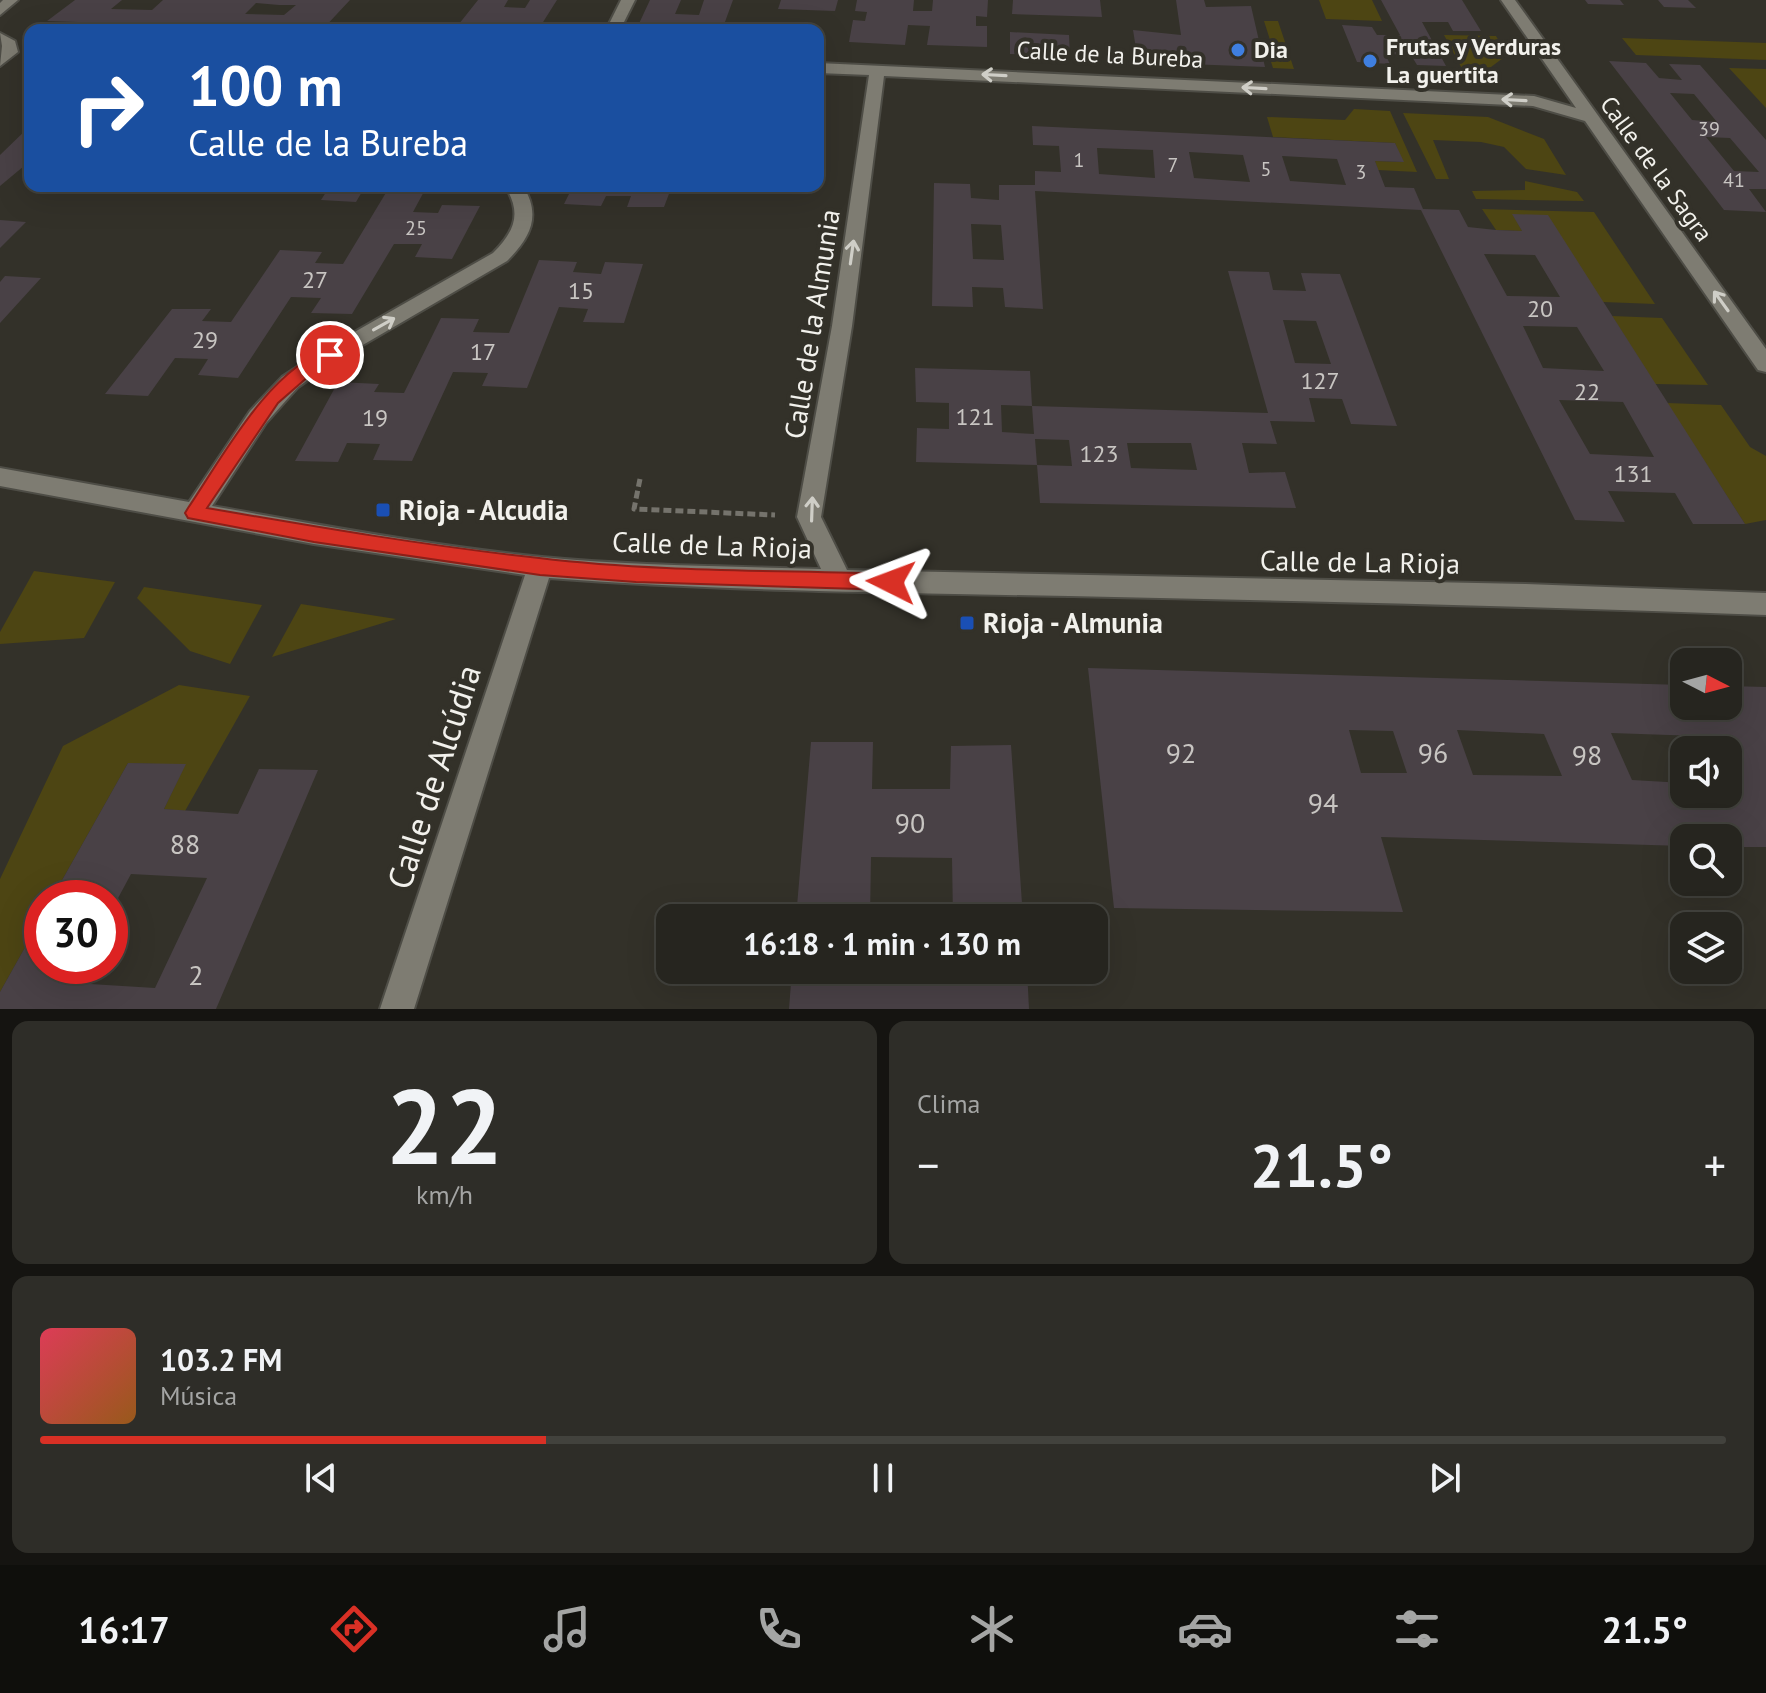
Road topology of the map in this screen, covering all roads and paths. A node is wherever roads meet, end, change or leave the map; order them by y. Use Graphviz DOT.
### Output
graph roads {
  1 [pos="11,0"];
  2 [pos="628,0"];
  3 [pos="1508,0"];
  4 [pos="0,11"];
  5 [pos="616,24"];
  6 [pos="0,37"];
  7 [pos="5,56"];
  8 [pos="824,68"];
  9 [pos="877,70"];
  10 [pos="1589,117"];
  11 [pos="517,192"];
  12 [pos="1766,365"];
  13 [pos="0,477"];
  14 [pos="640,479"];
  15 [pos="194,513"];
  16 [pos="809,517"];
  17 [pos="540,567"];
  18 [pos="839,580"];
  19 [pos="1766,604"];
  20 [pos="397,1009"];
  1 -- 4 [label="street"];
  2 -- 5 [label="street"];
  3 -- 10 [label="street, Calle de la Sagra"];
  6 -- 7 [label="street"];
  8 -- 9 [label="street, Calle de la Bureba"];
  10 -- 9 [label="street, Calle de la Bureba, one-way"];
  16 -- 9 [label="street, Calle de la Almunia, one-way"];
  12 -- 10 [label="street, Calle de la Sagra, one-way"];
  15 -- 11 [label="street, one-way"];
  13 -- 15 [label="street, Calle de La Rioja"];
  14 -- 16 [label="path"];
  15 -- 17 [label="street, Calle de La Rioja"];
  16 -- 18 [label="street"];
  17 -- 18 [label="street, Calle de La Rioja"];
  17 -- 20 [label="street, Calle de Alcúdia"];
  18 -- 19 [label="street, Calle de La Rioja"];
}
